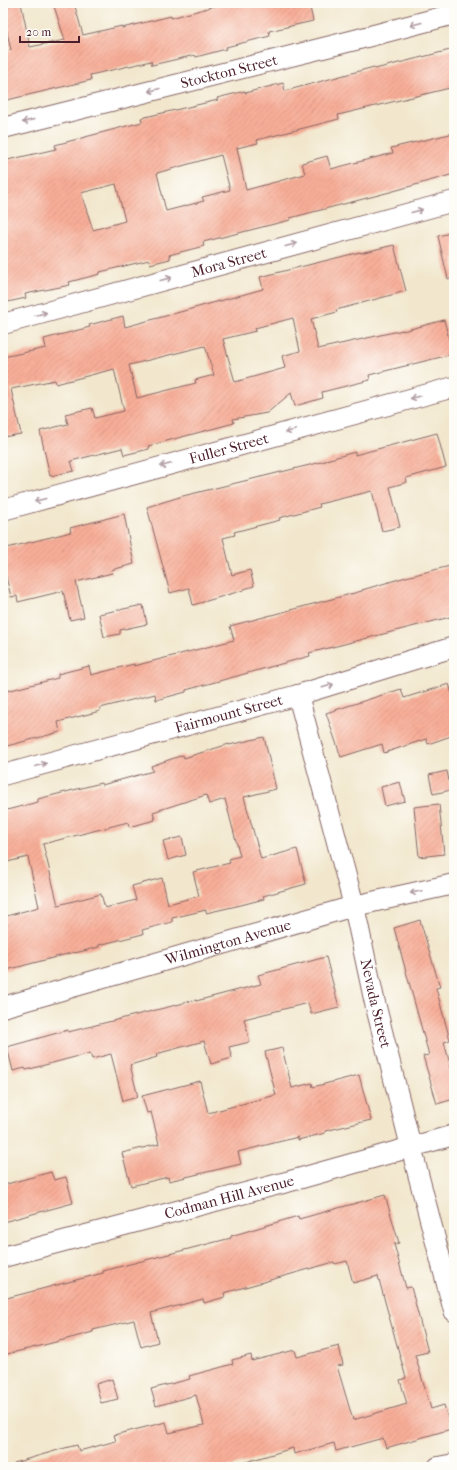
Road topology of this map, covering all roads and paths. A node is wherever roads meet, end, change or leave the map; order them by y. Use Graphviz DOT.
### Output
graph roads {
  1 [pos="454,14"];
  2 [pos="3,128"];
  3 [pos="454,200"];
  4 [pos="3,324"];
  5 [pos="454,387"];
  6 [pos="3,510"];
  7 [pos="454,647"];
  8 [pos="298,696"];
  9 [pos="3,775"];
  10 [pos="454,884"];
  11 [pos="354,906"];
  12 [pos="3,1007"];
  13 [pos="454,1135"];
  14 [pos="411,1147"];
  15 [pos="3,1257"];
  16 [pos="454,1311"];
  17 [pos="454,1464"];
  18 [pos="438,1467"];
  1 -- 2 [label="street, Stockton Street, one-way"];
  4 -- 3 [label="street, Mora Street, one-way"];
  5 -- 6 [label="street, Fuller Street, one-way"];
  8 -- 7 [label="street, Fairmount Street, one-way"];
  9 -- 8 [label="street, Fairmount Street, one-way"];
  8 -- 11 [label="street, Nevada Street"];
  10 -- 11 [label="street, Wilmington Avenue, one-way"];
  11 -- 12 [label="street, Wilmington Avenue"];
  11 -- 14 [label="street, Nevada Street"];
  13 -- 14 [label="street, Codman Hill Avenue"];
  14 -- 15 [label="street, Codman Hill Avenue"];
  14 -- 16 [label="street, Nevada Street"];
  17 -- 18 [label="street"];
}
